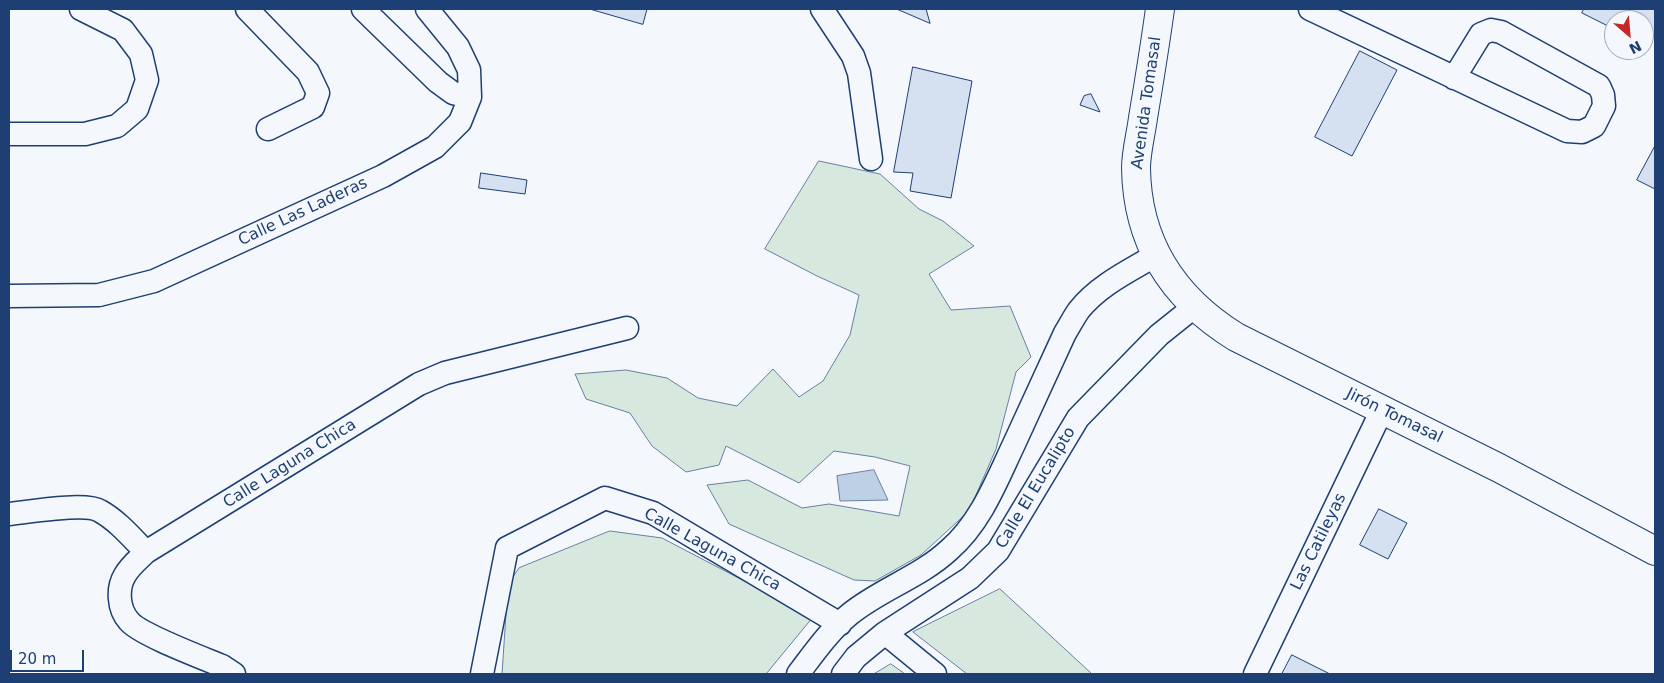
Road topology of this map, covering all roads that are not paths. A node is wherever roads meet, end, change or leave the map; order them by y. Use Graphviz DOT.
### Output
graph roads {
  1 [pos="81,9"];
  2 [pos="247,9"];
  3 [pos="363,9"];
  4 [pos="427,9"];
  5 [pos="822,9"];
  6 [pos="1160,9"];
  7 [pos="1310,9"];
  8 [pos="1454,78"];
  9 [pos="470,98"];
  10 [pos="268,129"];
  11 [pos="9,134"];
  12 [pos="871,160"];
  13 [pos="1156,255"];
  14 [pos="9,296"];
  15 [pos="1194,307"];
  16 [pos="626,328"];
  17 [pos="1382,410"];
  18 [pos="9,514"];
  19 [pos="1655,551"];
  20 [pos="146,552"];
  21 [pos="840,624"];
  22 [pos="884,633"];
  23 [pos="234,674"];
  24 [pos="482,674"];
  25 [pos="798,674"];
  26 [pos="843,674"];
  27 [pos="935,674"];
  28 [pos="1255,674"];
  1 -- 11 [label="street"];
  2 -- 10 [label="street"];
  3 -- 9 [label="street"];
  4 -- 9 [label="street, Calle Las Laderas"];
  5 -- 12 [label="street"];
  6 -- 13 [label="street, Avenida Tomasal"];
  7 -- 8 [label="street"];
  8 -- 8 [label="street"];
  9 -- 14 [label="street, Calle Las Laderas"];
  13 -- 15 [label="street, Jirón Tomasal"];
  13 -- 21 [label="street"];
  15 -- 17 [label="street, Jirón Tomasal"];
  15 -- 22 [label="street, Calle El Eucalipto"];
  16 -- 20 [label="street, Calle Laguna Chica"];
  17 -- 19 [label="street, Jirón Tomasal"];
  17 -- 28 [label="street, Las Catileyas"];
  18 -- 20 [label="street"];
  20 -- 23 [label="street, Calle Laguna Chica"];
  21 -- 24 [label="street, Calle Laguna Chica"];
  21 -- 25 [label="street"];
  22 -- 26 [label="street, Calle El Eucalipto"];
  22 -- 27 [label="street"];
}
